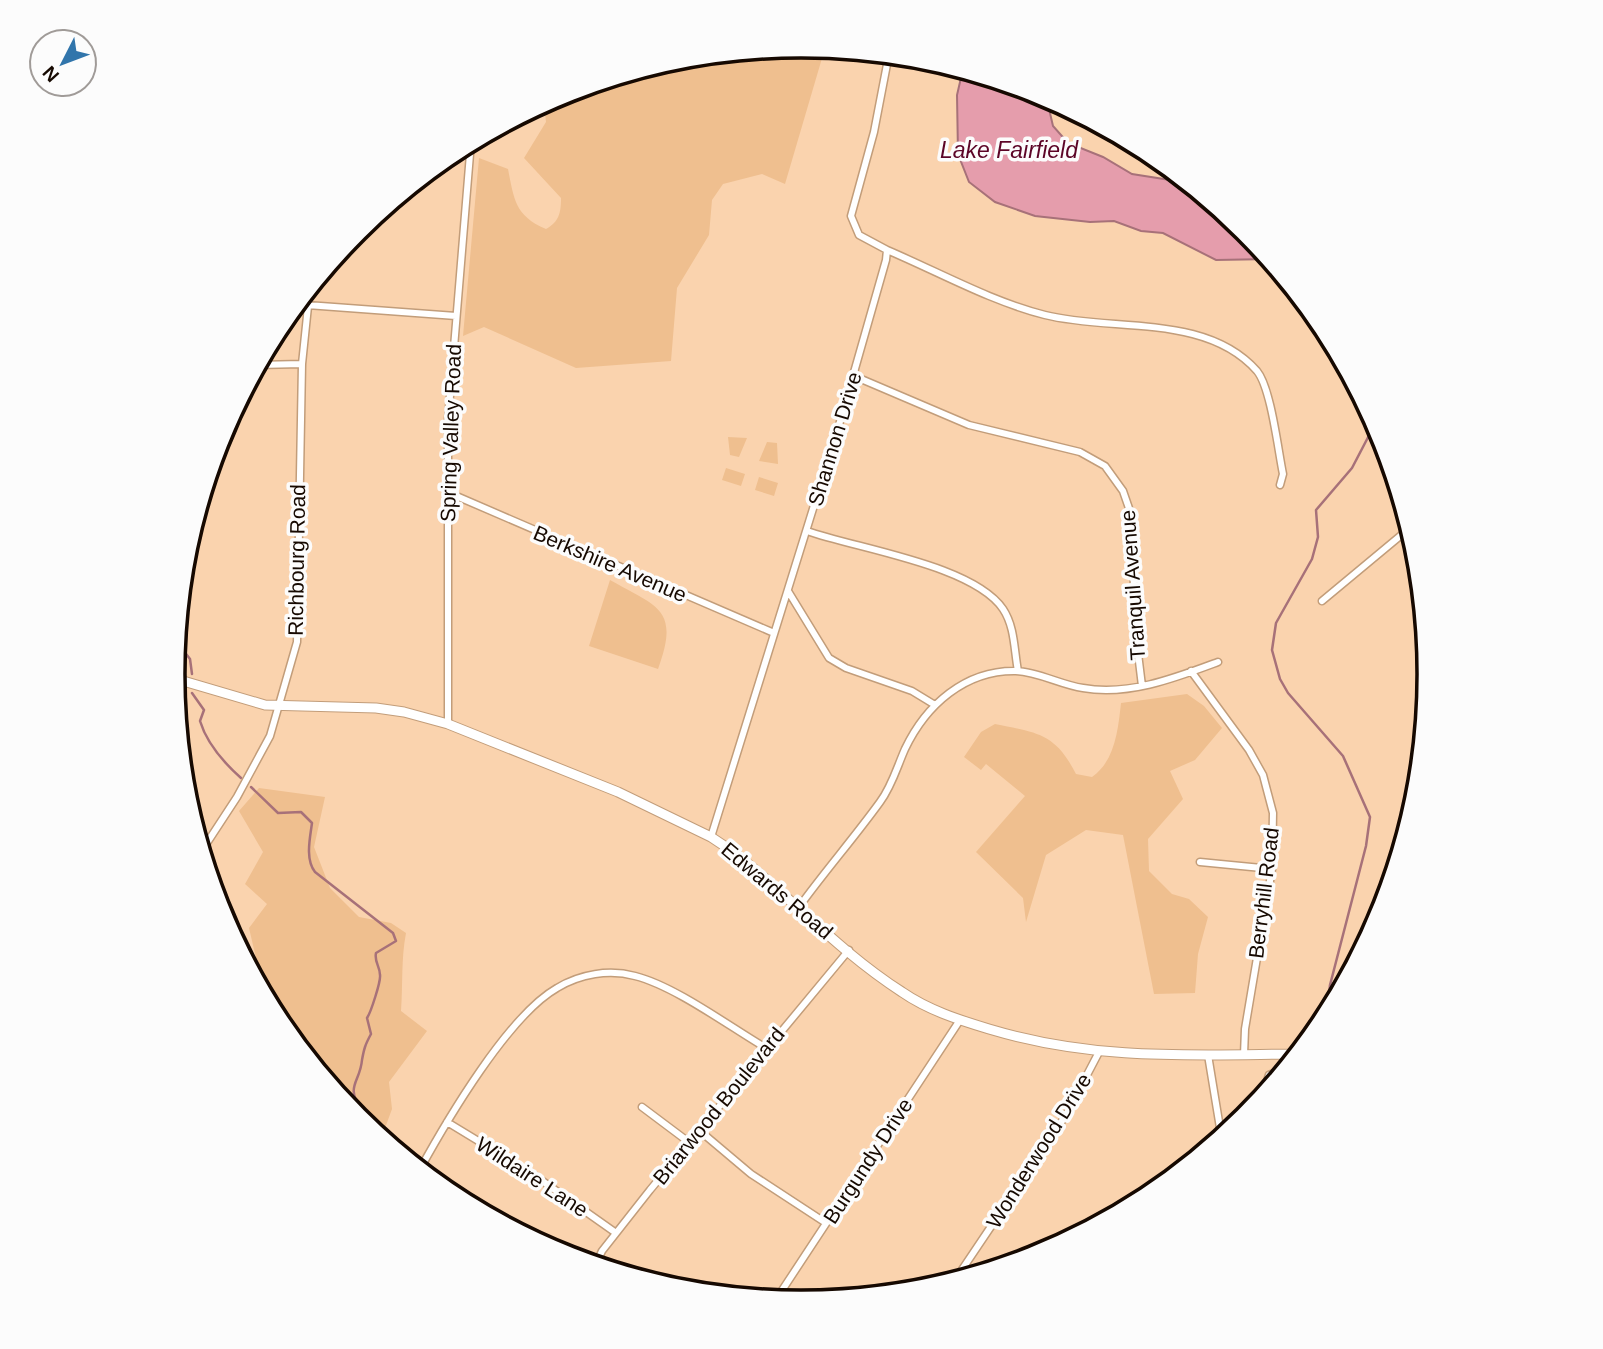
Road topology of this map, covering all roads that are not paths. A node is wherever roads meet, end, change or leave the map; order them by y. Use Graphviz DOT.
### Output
graph roads {
  1 [pos="887,64"];
  2 [pos="470,155"];
  3 [pos="887,250"];
  4 [pos="307,305"];
  5 [pos="307,306"];
  6 [pos="456,316"];
  7 [pos="302,364"];
  8 [pos="268,365"];
  9 [pos="854,376"];
  10 [pos="1280,485"];
  11 [pos="447,492"];
  12 [pos="807,531"];
  13 [pos="1402,535"];
  14 [pos="788,591"];
  15 [pos="1322,601"];
  16 [pos="774,633"];
  17 [pos="1218,662"];
  18 [pos="1018,671"];
  19 [pos="1191,671"];
  20 [pos="185,682"];
  21 [pos="1142,686"];
  22 [pos="934,705"];
  23 [pos="280,706"];
  24 [pos="448,724"];
  25 [pos="711,837"];
  26 [pos="208,841"];
  27 [pos="1200,862"];
  28 [pos="1272,869"];
  29 [pos="799,907"];
  30 [pos="849,950"];
  31 [pos="960,1020"];
  32 [pos="766,1048"];
  33 [pos="1099,1052"];
  34 [pos="1287,1054"];
  35 [pos="1208,1055"];
  36 [pos="1244,1055"];
  37 [pos="642,1107"];
  38 [pos="447,1122"];
  39 [pos="1220,1127"];
  40 [pos="699,1131"];
  41 [pos="690,1143"];
  42 [pos="424,1162"];
  43 [pos="826,1223"];
  44 [pos="616,1233"];
  45 [pos="599,1257"];
  46 [pos="962,1270"];
  47 [pos="782,1291"];
  1 -- 3 [label="street"];
  2 -- 6 [label="street, Spring Valley Road"];
  3 -- 9 [label="street, Shannon Drive"];
  3 -- 10 [label="street"];
  4 -- 6 [label="street"];
  5 -- 7 [label="street, Richbourg Road"];
  6 -- 11 [label="street, Spring Valley Road"];
  7 -- 8 [label="street"];
  7 -- 23 [label="street, Richbourg Road"];
  9 -- 12 [label="street, Shannon Drive"];
  9 -- 21 [label="street, Tranquil Avenue"];
  11 -- 16 [label="street, Berkshire Avenue"];
  11 -- 24 [label="street, Spring Valley Road"];
  12 -- 14 [label="street, Shannon Drive"];
  12 -- 18 [label="street"];
  13 -- 15 [label="street"];
  14 -- 16 [label="street, Shannon Drive"];
  14 -- 22 [label="street"];
  16 -- 25 [label="street, Shannon Drive"];
  17 -- 19 [label="street"];
  18 -- 21 [label="street"];
  18 -- 22 [label="street"];
  19 -- 21 [label="street"];
  19 -- 28 [label="street, Berryhill Road"];
  20 -- 23 [label="street, Edwards Road"];
  22 -- 29 [label="street"];
  23 -- 24 [label="street, Edwards Road"];
  23 -- 26 [label="street, Richbourg Road"];
  24 -- 25 [label="street, Edwards Road"];
  25 -- 29 [label="street, Edwards Road"];
  27 -- 28 [label="street"];
  28 -- 36 [label="street, Berryhill Road"];
  29 -- 30 [label="street, Edwards Road"];
  30 -- 31 [label="street, Edwards Road"];
  30 -- 32 [label="street, Briarwood Boulevard"];
  31 -- 33 [label="street, Edwards Road"];
  31 -- 43 [label="street, Burgundy Drive"];
  32 -- 38 [label="street"];
  32 -- 40 [label="street, Briarwood Boulevard"];
  33 -- 35 [label="street, Edwards Road"];
  33 -- 46 [label="street, Wonderwood Drive"];
  34 -- 36 [label="street, Edwards Road"];
  35 -- 36 [label="street, Edwards Road"];
  35 -- 39 [label="street"];
  37 -- 41 [label="street"];
  38 -- 42 [label="street"];
  38 -- 44 [label="street, Wildaire Lane"];
  40 -- 41 [label="street, Briarwood Boulevard"];
  40 -- 43 [label="street"];
  41 -- 44 [label="street, Briarwood Boulevard"];
  43 -- 47 [label="street, Burgundy Drive"];
  44 -- 45 [label="street, Briarwood Boulevard"];
}
